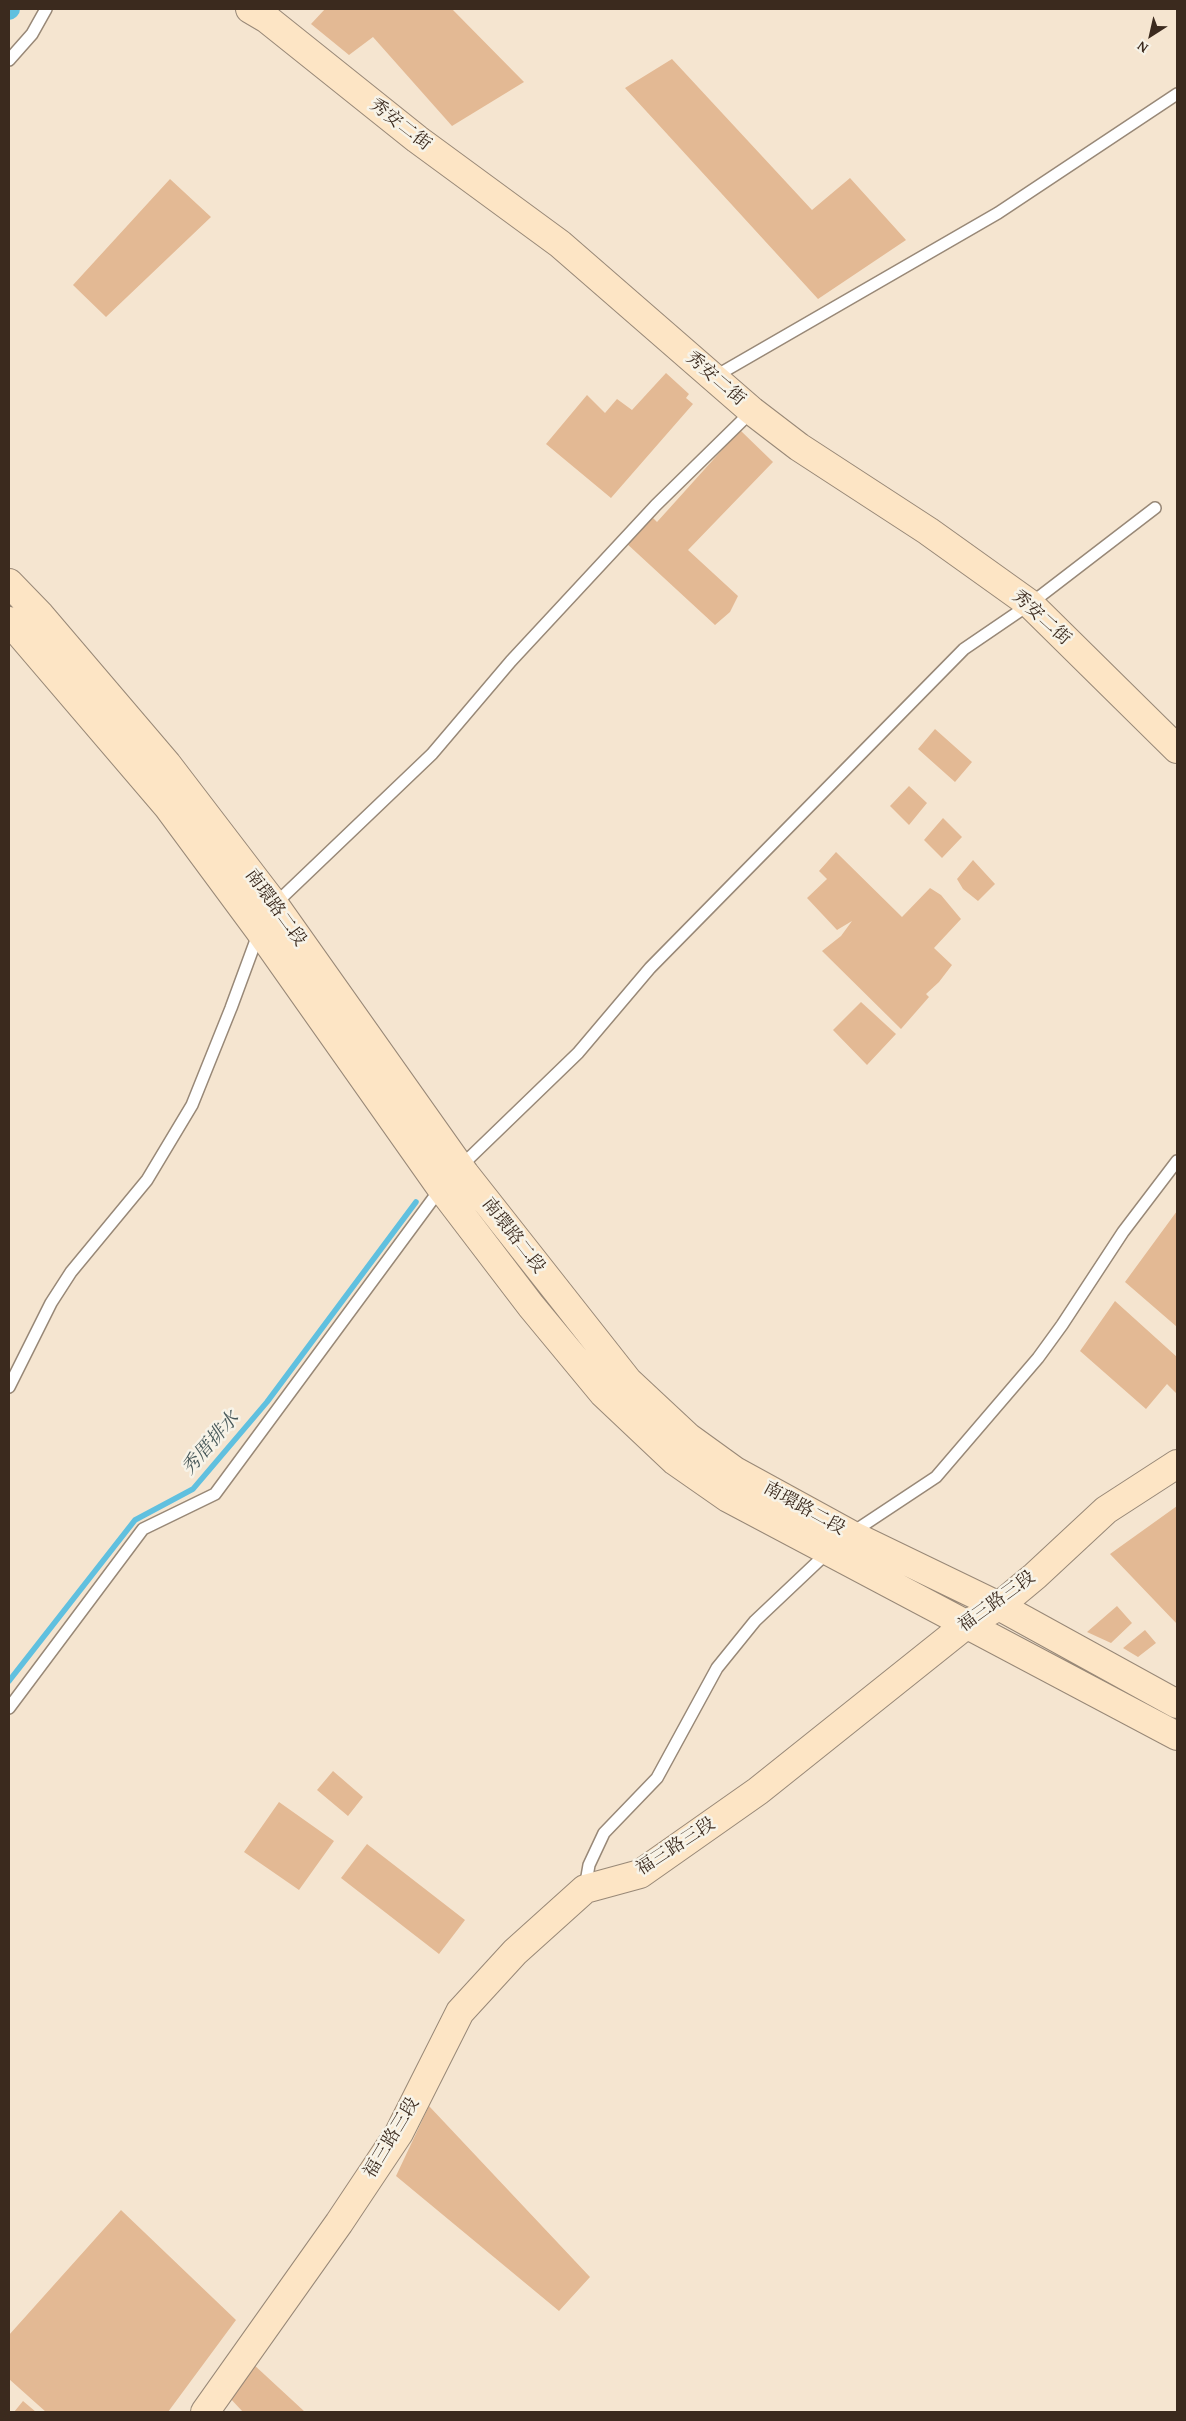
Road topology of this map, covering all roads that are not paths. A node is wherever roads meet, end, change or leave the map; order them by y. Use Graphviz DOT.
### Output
graph roads {
  1 [pos="46,9"];
  2 [pos="265,12"];
  3 [pos="9,60"];
  4 [pos="1177,94"];
  5 [pos="713,377"];
  6 [pos="752,411"];
  7 [pos="1155,508"];
  8 [pos="9,582"];
  9 [pos="1030,604"];
  10 [pos="9,621"];
  11 [pos="1177,749"];
  12 [pos="267,917"];
  13 [pos="1177,1162"];
  14 [pos="451,1177"];
  15 [pos="9,1387"];
  16 [pos="1177,1464"];
  17 [pos="850,1534"];
  18 [pos="828,1552"];
  19 [pos="999,1606"];
  20 [pos="967,1624"];
  21 [pos="1177,1704"];
  22 [pos="9,1708"];
  23 [pos="1177,1736"];
  24 [pos="585,1889"];
  25 [pos="204,2412"];
  1 -- 3 [label="lane"];
  2 -- 5 [label="street, 秀安二街"];
  4 -- 5 [label="lane"];
  5 -- 6 [label="street, 秀安二街"];
  6 -- 9 [label="street, 秀安二街"];
  6 -- 12 [label="lane"];
  7 -- 9 [label="lane"];
  8 -- 12 [label="street, 南環路二段"];
  9 -- 11 [label="street, 秀安二街"];
  9 -- 14 [label="lane"];
  10 -- 12 [label="street, 南環路二段"];
  12 -- 14 [label="street, 南環路二段"];
  12 -- 15 [label="lane"];
  13 -- 17 [label="lane"];
  14 -- 17 [label="street, 南環路二段"];
  14 -- 18 [label="street, 南環路二段"];
  14 -- 22 [label="lane"];
  16 -- 19 [label="street, 福三路三段"];
  17 -- 18 [label="lane"];
  17 -- 19 [label="street, 南環路二段"];
  18 -- 20 [label="street, 南環路二段"];
  18 -- 24 [label="lane"];
  19 -- 20 [label="street, 福三路三段"];
  19 -- 21 [label="street, 南環路二段"];
  20 -- 23 [label="street, 南環路二段"];
  20 -- 24 [label="street, 福三路三段"];
  24 -- 25 [label="street, 福三路三段"];
}
